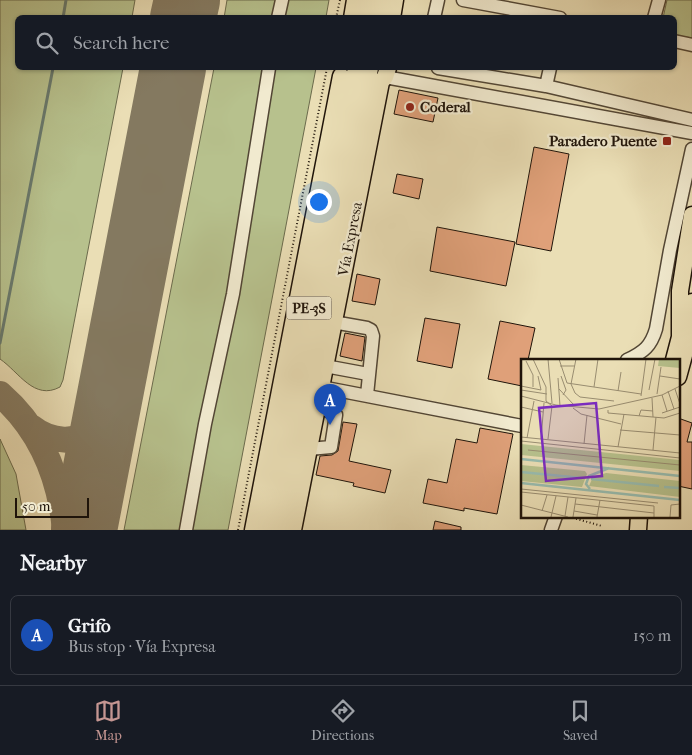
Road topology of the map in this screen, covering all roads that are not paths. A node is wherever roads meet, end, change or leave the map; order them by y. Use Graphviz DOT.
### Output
graph roads {
  1 [pos="282,0"];
  2 [pos="355,0"];
  3 [pos="369,0"];
  4 [pos="383,0"];
  5 [pos="395,0"];
  6 [pos="438,0"];
  7 [pos="464,0"];
  8 [pos="659,0"];
  9 [pos="517,5"];
  10 [pos="279,15"];
  11 [pos="352,15"];
  12 [pos="366,15"];
  13 [pos="380,15"];
  14 [pos="392,15"];
  15 [pos="435,15"];
  16 [pos="550,15"];
  17 [pos="655,15"];
  18 [pos="677,42"];
  19 [pos="692,45"];
  20 [pos="269,70"];
  21 [pos="450,70"];
  22 [pos="550,70"];
  23 [pos="364,78"];
  24 [pos="546,86"];
  25 [pos="562,90"];
  26 [pos="558,109"];
  27 [pos="692,120"];
  28 [pos="692,133"];
  29 [pos="692,149"];
  30 [pos="687,194"];
  31 [pos="692,214"];
  32 [pos="692,258"];
  33 [pos="692,302"];
  34 [pos="321,319"];
  35 [pos="690,329"];
  36 [pos="288,344"];
  37 [pos="677,352"];
  38 [pos="326,358"];
  39 [pos="630,359"];
  40 [pos="680,370"];
  41 [pos="368,374"];
  42 [pos="321,387"];
  43 [pos="367,396"];
  44 [pos="521,426"];
  45 [pos="268,448"];
  46 [pos="308,452"];
  47 [pos="282,487"];
  48 [pos="555,518"];
  49 [pos="186,530"];
  50 [pos="252,530"];
  51 [pos="267,530"];
  52 [pos="281,530"];
  53 [pos="293,530"];
  54 [pos="551,530"];
  1 -- 10 [label="street"];
  2 -- 11 [label="main road"];
  3 -- 12 [label="main road"];
  4 -- 13 [label="main road"];
  5 -- 14 [label="main road"];
  6 -- 15 [label="street"];
  7 -- 9 [label="street"];
  8 -- 17 [label="street"];
  9 -- 16 [label="street"];
  18 -- 19 [label="street"];
  20 -- 49 [label="street"];
  21 -- 24 [label="street"];
  22 -- 24 [label="street"];
  23 -- 26 [label="street"];
  23 -- 34 [label="main road, Vía Expresa / PE-3S"];
  23 -- 34 [label="main road, Vía Expresa / PE-3S"];
  23 -- 36 [label="main road, Vía Expresa / PE-3S"];
  24 -- 25 [label="street"];
  25 -- 26 [label="street"];
  25 -- 27 [label="street"];
  26 -- 28 [label="street"];
  29 -- 30 [label="street"];
  30 -- 39 [label="street"];
  31 -- 37 [label="main road"];
  32 -- 35 [label="main road"];
  33 -- 35 [label="main road"];
  34 -- 36 [label="main road"];
  34 -- 38 [label="main road, Vía Expresa / PE-3S"];
  34 -- 41 [label="street"];
  34 -- 47 [label="main road, Vía Expresa / PE-3S"];
  35 -- 40 [label="main road"];
  36 -- 45 [label="main road, Vía Expresa / PE-3S"];
  38 -- 41 [label="street"];
  38 -- 42 [label="main road, Vía Expresa / PE-3S"];
  41 -- 43 [label="street"];
  42 -- 43 [label="street"];
  42 -- 46 [label="main road, Vía Expresa / PE-3S"];
  43 -- 44 [label="street"];
  45 -- 47 [label="main road"];
  45 -- 50 [label="main road, Vía Expresa / PE-3S"];
  46 -- 47 [label="main road"];
  46 -- 53 [label="main road, Vía Expresa / PE-3S"];
  47 -- 51 [label="main road, Vía Expresa / PE-3S"];
  47 -- 52 [label="main road, Vía Expresa / PE-3S"];
  48 -- 54 [label="street"];
}
